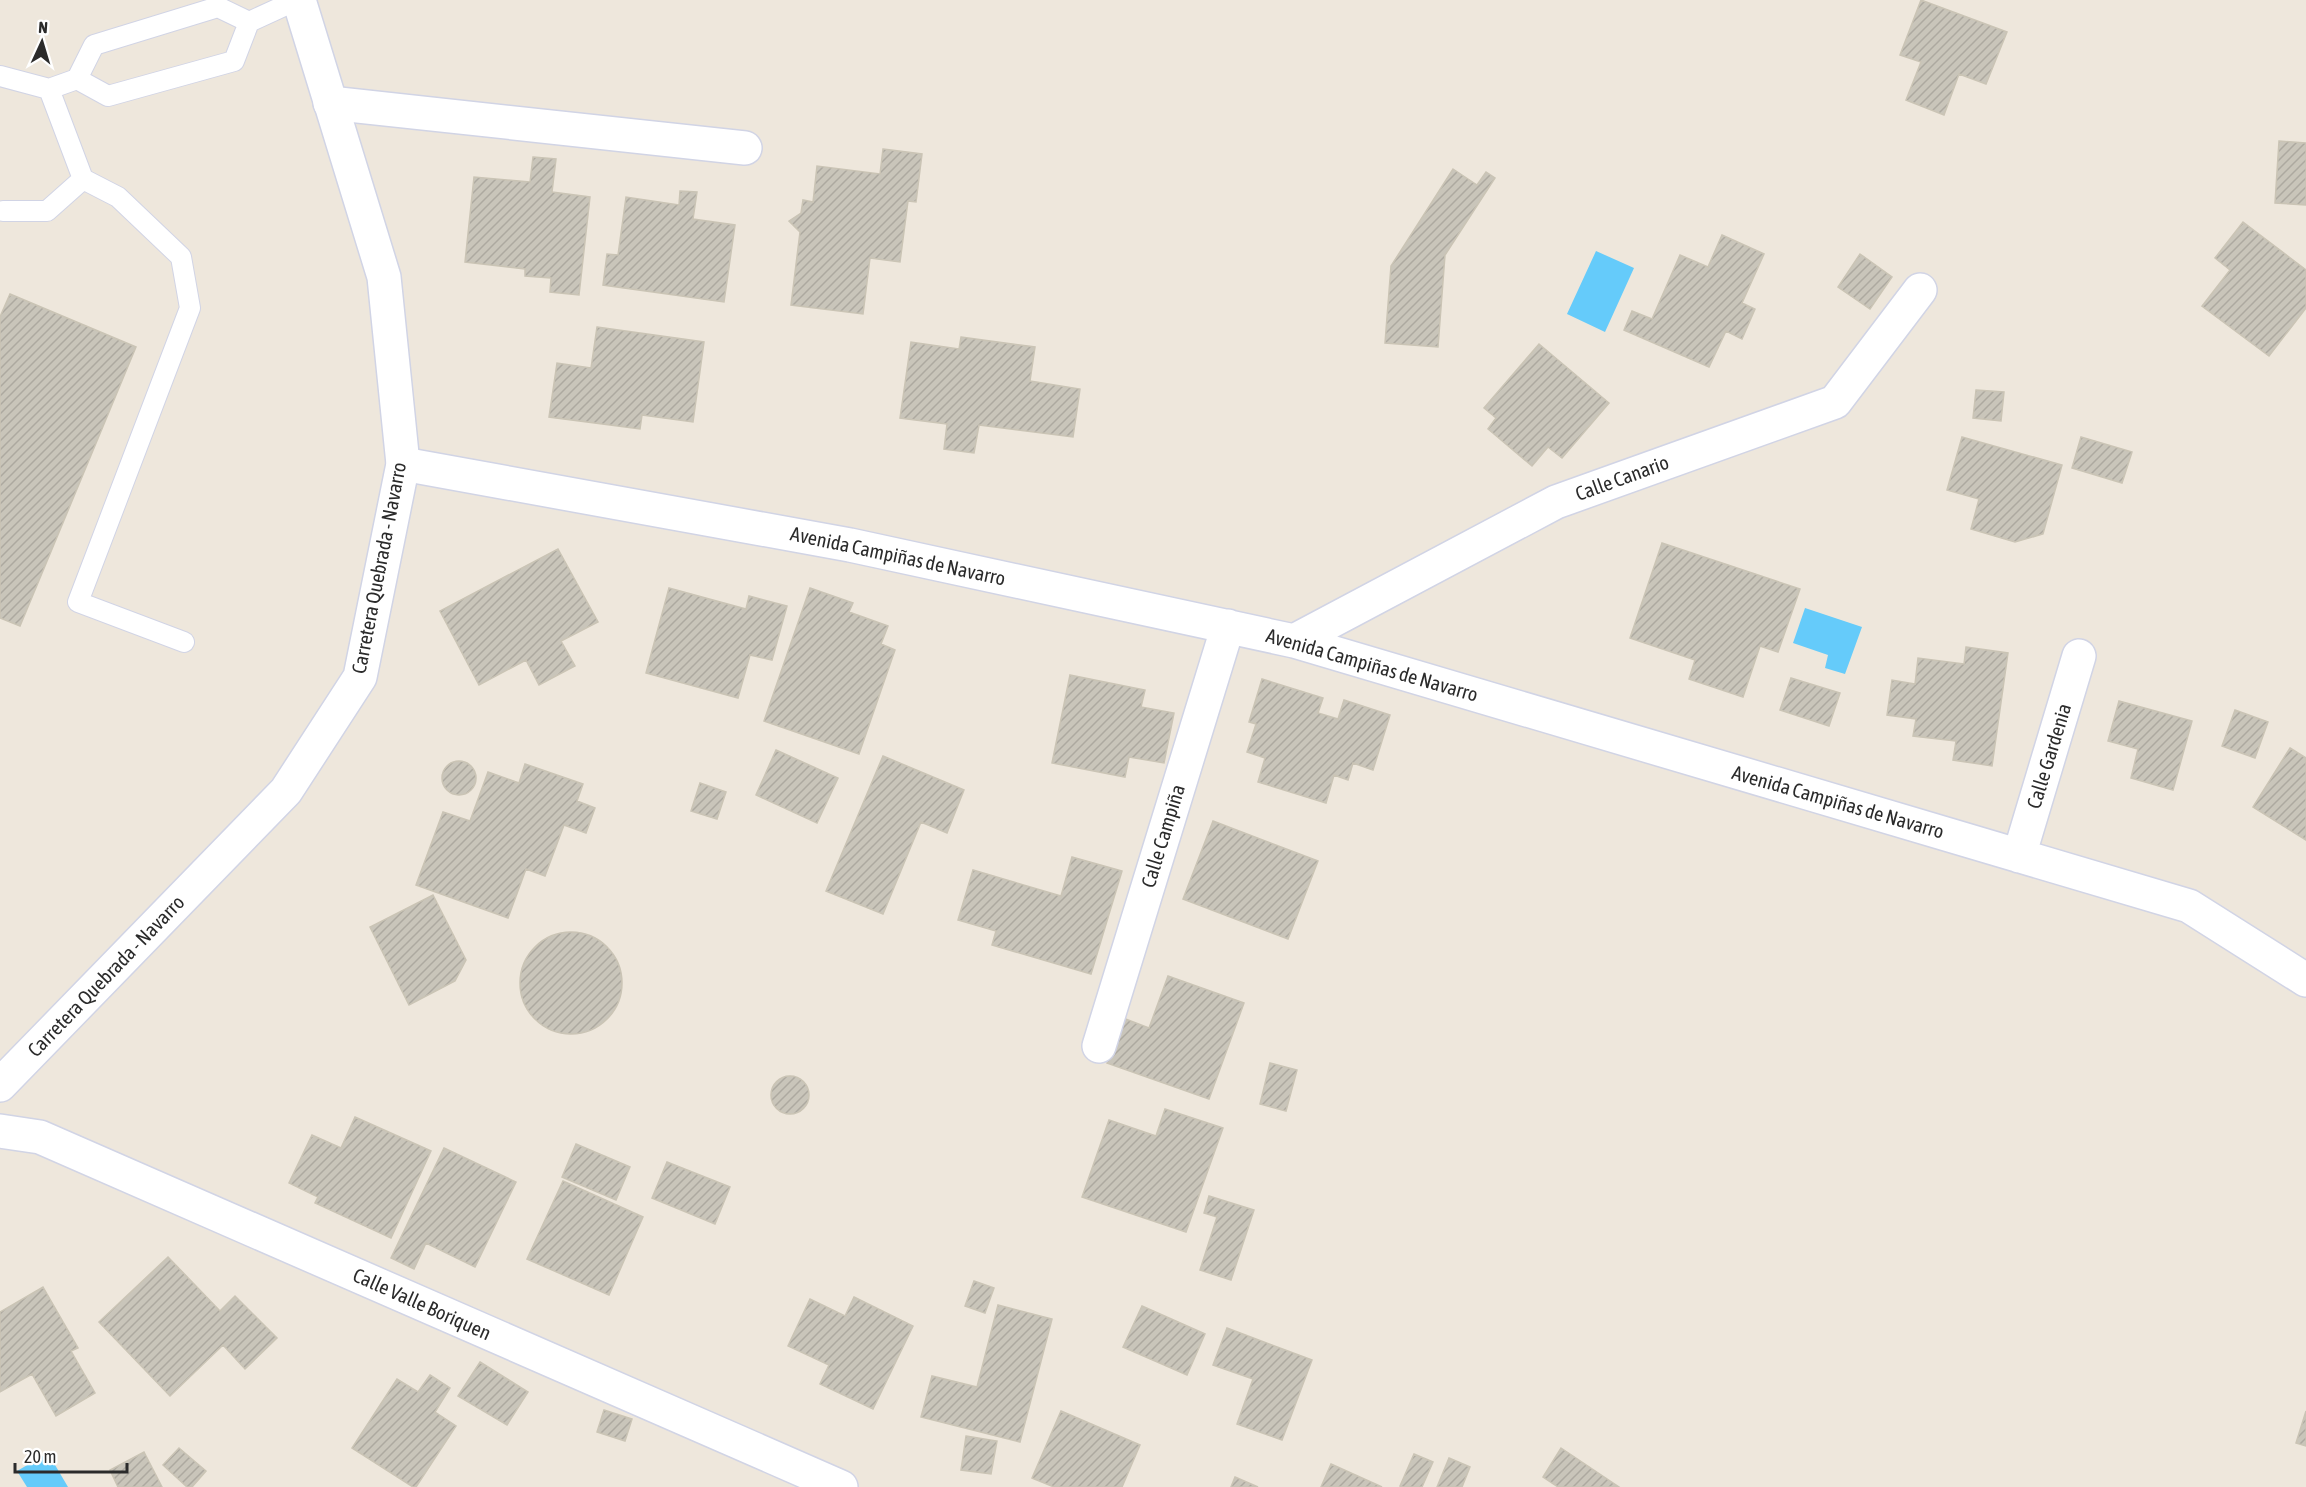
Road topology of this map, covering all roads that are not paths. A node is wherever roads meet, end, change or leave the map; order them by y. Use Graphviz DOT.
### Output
graph roads {
  1 [pos="298,0"];
  2 [pos="249,22"];
  3 [pos="0,76"];
  4 [pos="77,79"];
  5 [pos="49,89"];
  6 [pos="330,103"];
  7 [pos="745,148"];
  8 [pos="83,179"];
  9 [pos="3,211"];
  10 [pos="1920,290"];
  11 [pos="403,464"];
  12 [pos="1228,626"];
  13 [pos="1294,641"];
  14 [pos="184,642"];
  15 [pos="2079,656"];
  16 [pos="2019,856"];
  17 [pos="2306,980"];
  18 [pos="1099,1046"];
  19 [pos="0,1085"];
  20 [pos="0,1131"];
  21 [pos="841,1487"];
  1 -- 2 [label="lane"];
  1 -- 6 [label="street, Carretera Quebrada - Navarro"];
  2 -- 4 [label="lane"];
  2 -- 4 [label="lane"];
  3 -- 5 [label="lane"];
  4 -- 5 [label="lane"];
  5 -- 8 [label="lane"];
  6 -- 7 [label="street"];
  6 -- 11 [label="street, Carretera Quebrada - Navarro"];
  8 -- 9 [label="lane"];
  8 -- 14 [label="lane"];
  10 -- 13 [label="street, Calle Canario"];
  11 -- 12 [label="street, Avenida Campiñas de Navarro"];
  11 -- 19 [label="street, Carretera Quebrada - Navarro"];
  12 -- 13 [label="street, Avenida Campiñas de Navarro"];
  12 -- 18 [label="street, Calle Campiña"];
  13 -- 16 [label="street, Avenida Campiñas de Navarro"];
  15 -- 16 [label="street, Calle Gardenia"];
  16 -- 17 [label="street, Avenida Campiñas de Navarro"];
  20 -- 21 [label="street, Calle Valle Boriquen"];
}
